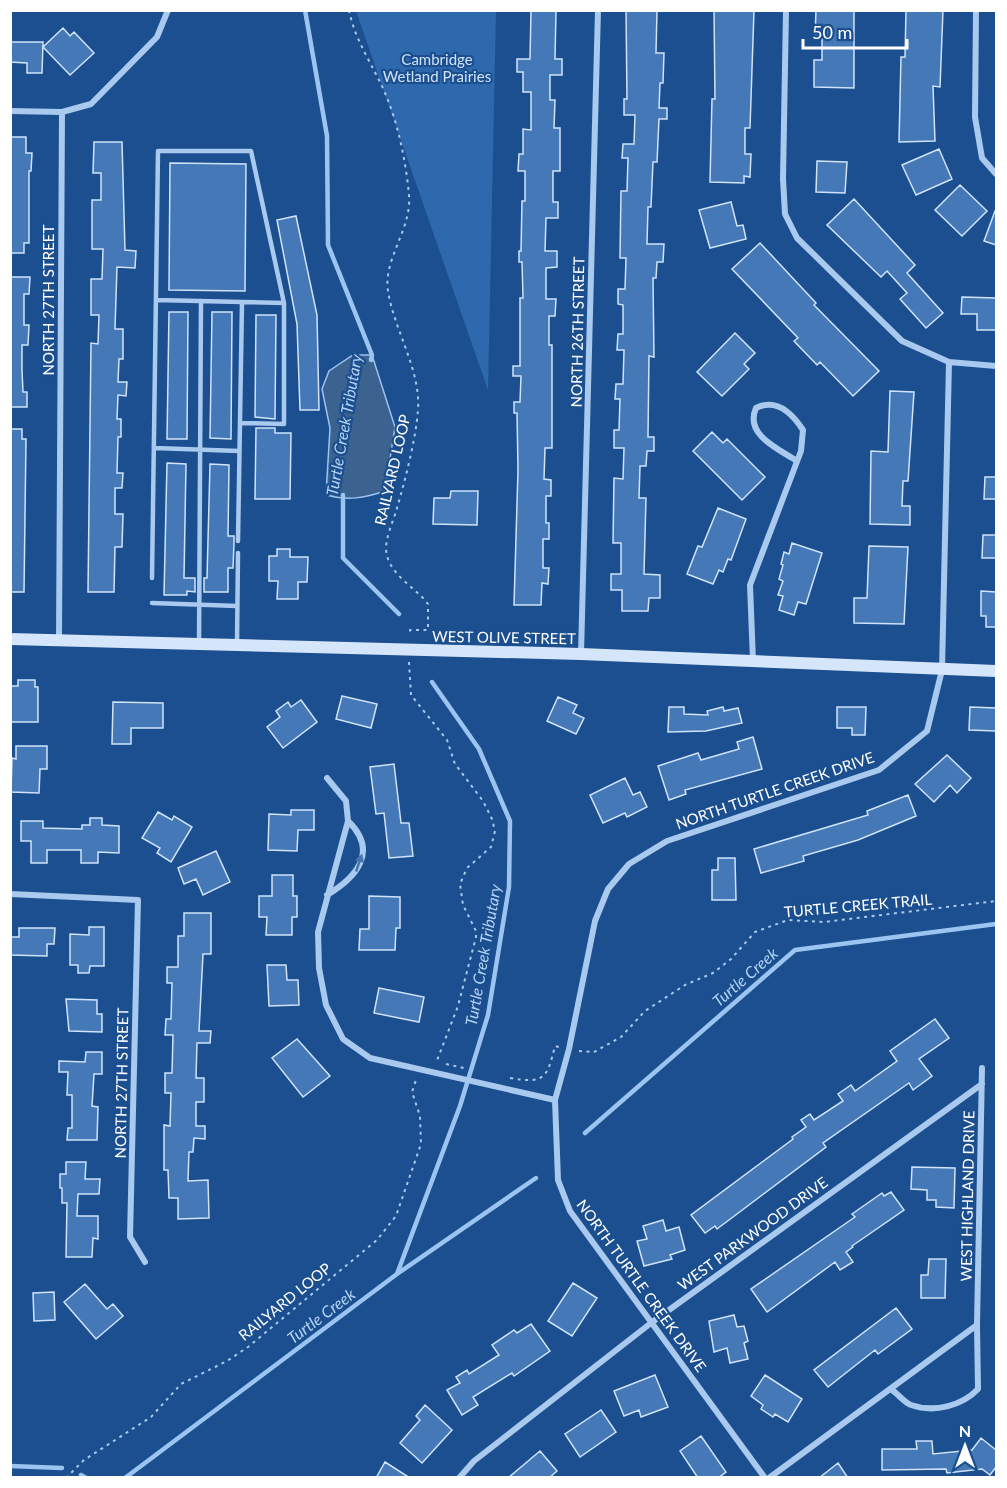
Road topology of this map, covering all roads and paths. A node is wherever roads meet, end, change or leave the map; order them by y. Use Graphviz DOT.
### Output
graph roads {
  1 [pos="168,10"];
  2 [pos="349,10"];
  3 [pos="598,10"];
  4 [pos="786,10"];
  5 [pos="976,10"];
  6 [pos="10,111"];
  7 [pos="62,112"];
  8 [pos="996,174"];
  9 [pos="156,300"];
  10 [pos="201,301"];
  11 [pos="242,302"];
  12 [pos="284,303"];
  13 [pos="949,362"];
  14 [pos="996,366"];
  15 [pos="240,423"];
  16 [pos="154,448"];
  17 [pos="200,450"];
  18 [pos="239,451"];
  19 [pos="797,461"];
  20 [pos="238,541"];
  21 [pos="238,553"];
  22 [pos="152,578"];
  23 [pos="152,603"];
  24 [pos="199,605"];
  25 [pos="237,606"];
  26 [pos="410,630"];
  27 [pos="10,639"];
  28 [pos="59,641"];
  29 [pos="199,645"];
  30 [pos="237,646"];
  31 [pos="582,654"];
  32 [pos="753,662"];
  33 [pos="409,668"];
  34 [pos="942,670"];
  35 [pos="996,671"];
  36 [pos="327,778"];
  37 [pos="348,821"];
  38 [pos="10,894"];
  39 [pos="327,895"];
  40 [pos="996,901"];
  41 [pos="555,1046"];
  42 [pos="584,1053"];
  43 [pos="437,1062"];
  44 [pos="982,1068"];
  45 [pos="501,1077"];
  46 [pos="415,1080"];
  47 [pos="982,1084"];
  48 [pos="555,1100"];
  49 [pos="146,1262"];
  50 [pos="651,1323"];
  51 [pos="977,1325"];
  52 [pos="892,1390"];
  53 [pos="66,1478"];
  54 [pos="459,1478"];
  55 [pos="767,1478"];
  1 -- 7 [label="street"];
  2 -- 26 [label="path, RAILYARD LOOP"];
  3 -- 31 [label="street, NORTH 26TH STREET"];
  4 -- 13 [label="street"];
  5 -- 8 [label="street"];
  6 -- 7 [label="street"];
  7 -- 28 [label="street, NORTH 27TH STREET"];
  9 -- 10 [label="lane"];
  9 -- 12 [label="lane"];
  9 -- 16 [label="lane"];
  10 -- 11 [label="lane"];
  10 -- 17 [label="lane"];
  11 -- 12 [label="lane"];
  11 -- 15 [label="lane"];
  12 -- 15 [label="lane"];
  13 -- 14 [label="street"];
  13 -- 34 [label="street, NORTH TURTLE CREEK DRIVE"];
  15 -- 18 [label="lane"];
  16 -- 17 [label="lane"];
  16 -- 22 [label="lane"];
  17 -- 18 [label="lane"];
  17 -- 24 [label="lane"];
  18 -- 20 [label="lane"];
  19 -- 19 [label="street"];
  19 -- 32 [label="street"];
  21 -- 25 [label="lane"];
  23 -- 24 [label="lane"];
  24 -- 25 [label="lane"];
  24 -- 29 [label="lane"];
  25 -- 30 [label="lane"];
  27 -- 28 [label="main road, WEST OLIVE STREET"];
  28 -- 29 [label="main road, WEST OLIVE STREET"];
  29 -- 30 [label="main road, WEST OLIVE STREET"];
  30 -- 31 [label="main road, WEST OLIVE STREET"];
  31 -- 32 [label="main road, WEST OLIVE STREET"];
  32 -- 34 [label="main road, WEST OLIVE STREET"];
  33 -- 43 [label="path"];
  34 -- 35 [label="main road, WEST OLIVE STREET"];
  34 -- 48 [label="street, NORTH TURTLE CREEK DRIVE"];
  36 -- 37 [label="street"];
  37 -- 39 [label="street"];
  39 -- 37 [label="street, one-way"];
  38 -- 49 [label="street, NORTH 27TH STREET"];
  39 -- 48 [label="street"];
  40 -- 42 [label="path, TURTLE CREEK TRAIL"];
  41 -- 45 [label="path"];
  44 -- 47 [label="street, WEST HIGHLAND DRIVE"];
  46 -- 53 [label="path, RAILYARD LOOP"];
  47 -- 50 [label="street, WEST PARKWOOD DRIVE"];
  47 -- 51 [label="street, WEST HIGHLAND DRIVE"];
  48 -- 50 [label="street, NORTH TURTLE CREEK DRIVE"];
  50 -- 54 [label="street, WEST PARKWOOD DRIVE"];
  50 -- 55 [label="street, NORTH TURTLE CREEK DRIVE"];
  51 -- 52 [label="street"];
  51 -- 52 [label="street, WEST HIGHLAND DRIVE"];
  52 -- 55 [label="street"];
}
